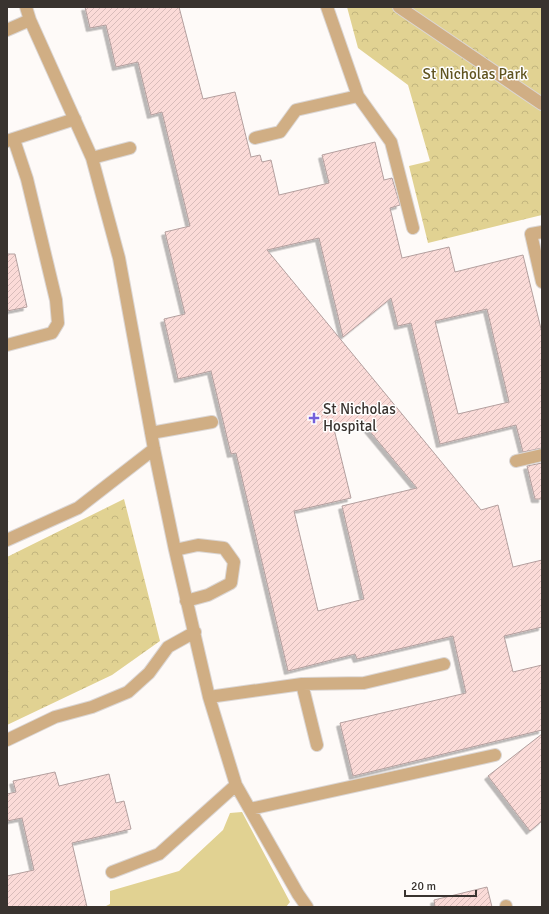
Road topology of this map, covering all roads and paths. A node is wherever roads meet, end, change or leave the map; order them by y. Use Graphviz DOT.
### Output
graph roads {
  1 [pos="26,7"];
  2 [pos="328,7"];
  3 [pos="399,7"];
  4 [pos="30,20"];
  5 [pos="7,30"];
  6 [pos="358,96"];
  7 [pos="542,104"];
  8 [pos="75,119"];
  9 [pos="255,138"];
  10 [pos="10,140"];
  11 [pos="130,148"];
  12 [pos="92,158"];
  13 [pos="413,228"];
  14 [pos="542,232"];
  15 [pos="542,282"];
  16 [pos="7,345"];
  17 [pos="212,422"];
  18 [pos="151,433"];
  19 [pos="154,449"];
  20 [pos="542,455"];
  21 [pos="516,461"];
  22 [pos="7,540"];
  23 [pos="175,550"];
  24 [pos="186,601"];
  25 [pos="195,632"];
  26 [pos="444,664"];
  27 [pos="302,684"];
  28 [pos="209,697"];
  29 [pos="7,740"];
  30 [pos="317,744"];
  31 [pos="494,755"];
  32 [pos="236,785"];
  33 [pos="250,809"];
  34 [pos="112,872"];
  35 [pos="307,907"];
  1 -- 4 [label="lane"];
  2 -- 6 [label="lane"];
  3 -- 7 [label="lane"];
  4 -- 5 [label="lane"];
  4 -- 8 [label="lane"];
  6 -- 9 [label="lane"];
  6 -- 13 [label="lane"];
  8 -- 10 [label="lane"];
  8 -- 12 [label="lane"];
  10 -- 16 [label="lane"];
  11 -- 12 [label="lane"];
  12 -- 18 [label="lane"];
  14 -- 15 [label="lane"];
  17 -- 18 [label="lane"];
  18 -- 19 [label="lane"];
  19 -- 22 [label="lane"];
  19 -- 23 [label="lane"];
  20 -- 21 [label="lane"];
  23 -- 24 [label="lane"];
  23 -- 24 [label="lane"];
  24 -- 25 [label="lane"];
  25 -- 28 [label="lane"];
  25 -- 29 [label="lane"];
  26 -- 27 [label="lane"];
  27 -- 28 [label="lane"];
  27 -- 30 [label="lane"];
  28 -- 32 [label="lane"];
  31 -- 33 [label="lane"];
  32 -- 33 [label="lane"];
  32 -- 34 [label="lane"];
  33 -- 35 [label="lane"];
}
